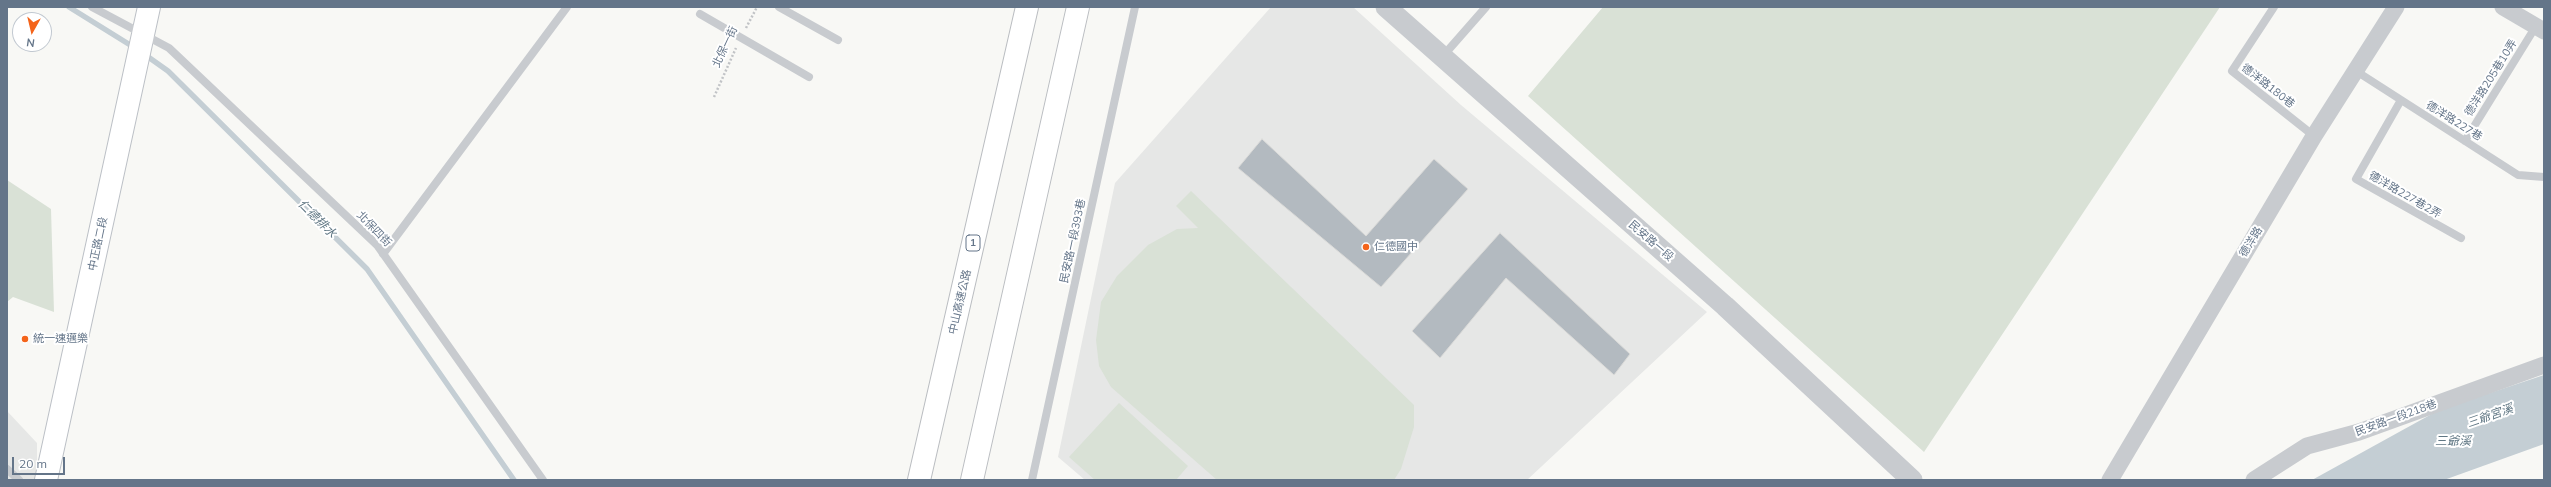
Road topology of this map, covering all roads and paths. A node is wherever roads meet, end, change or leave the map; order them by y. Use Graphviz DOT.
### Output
graph roads {
  1 [pos="92,7"];
  2 [pos="149,7"];
  3 [pos="567,7"];
  4 [pos="757,7"];
  5 [pos="779,7"];
  6 [pos="1027,7"];
  7 [pos="1078,7"];
  8 [pos="1135,7"];
  9 [pos="1386,7"];
  10 [pos="1486,7"];
  11 [pos="2274,7"];
  12 [pos="2396,7"];
  13 [pos="2503,7"];
  14 [pos="700,14"];
  15 [pos="2540,28"];
  16 [pos="144,33"];
  17 [pos="741,37"];
  18 [pos="838,40"];
  19 [pos="1442,57"];
  20 [pos="2356,71"];
  21 [pos="809,77"];
  22 [pos="714,97"];
  23 [pos="2401,100"];
  24 [pos="2314,136"];
  25 [pos="2465,141"];
  26 [pos="2544,178"];
  27 [pos="2461,238"];
  28 [pos="383,254"];
  29 [pos="2544,365"];
  30 [pos="7,469"];
  31 [pos="19,480"];
  32 [pos="46,480"];
  33 [pos="543,480"];
  34 [pos="919,480"];
  35 [pos="972,480"];
  36 [pos="1032,480"];
  37 [pos="1912,480"];
  38 [pos="2110,480"];
  39 [pos="2254,480"];
  1 -- 16 [label="lane, 北保四街"];
  2 -- 16 [label="main road, 中正路二段"];
  3 -- 28 [label="lane"];
  4 -- 17 [label="path, 北保一街"];
  5 -- 18 [label="lane"];
  6 -- 34 [label="main road, 中山高速公路 / 1"];
  7 -- 35 [label="main road"];
  8 -- 36 [label="lane, 民安路一段393巷"];
  9 -- 19 [label="street, 民安路一段"];
  10 -- 19 [label="lane"];
  11 -- 24 [label="lane, 德洋路180巷"];
  12 -- 20 [label="street, 德洋路"];
  13 -- 15 [label="street"];
  14 -- 17 [label="lane"];
  15 -- 25 [label="lane, 德洋路205巷10弄"];
  16 -- 28 [label="lane, 北保四街"];
  16 -- 32 [label="main road, 中正路二段"];
  17 -- 21 [label="lane"];
  17 -- 22 [label="path, 北保一街"];
  19 -- 37 [label="street, 民安路一段"];
  20 -- 23 [label="lane, 德洋路227巷"];
  20 -- 24 [label="street, 德洋路"];
  23 -- 25 [label="lane, 德洋路227巷"];
  23 -- 27 [label="lane, 德洋路227巷2弄"];
  24 -- 38 [label="street, 德洋路"];
  25 -- 26 [label="lane, 德洋路227巷"];
  28 -- 33 [label="lane, 北保四街"];
  29 -- 39 [label="street, 民安路一段218巷"];
  30 -- 31 [label="lane"];
}
